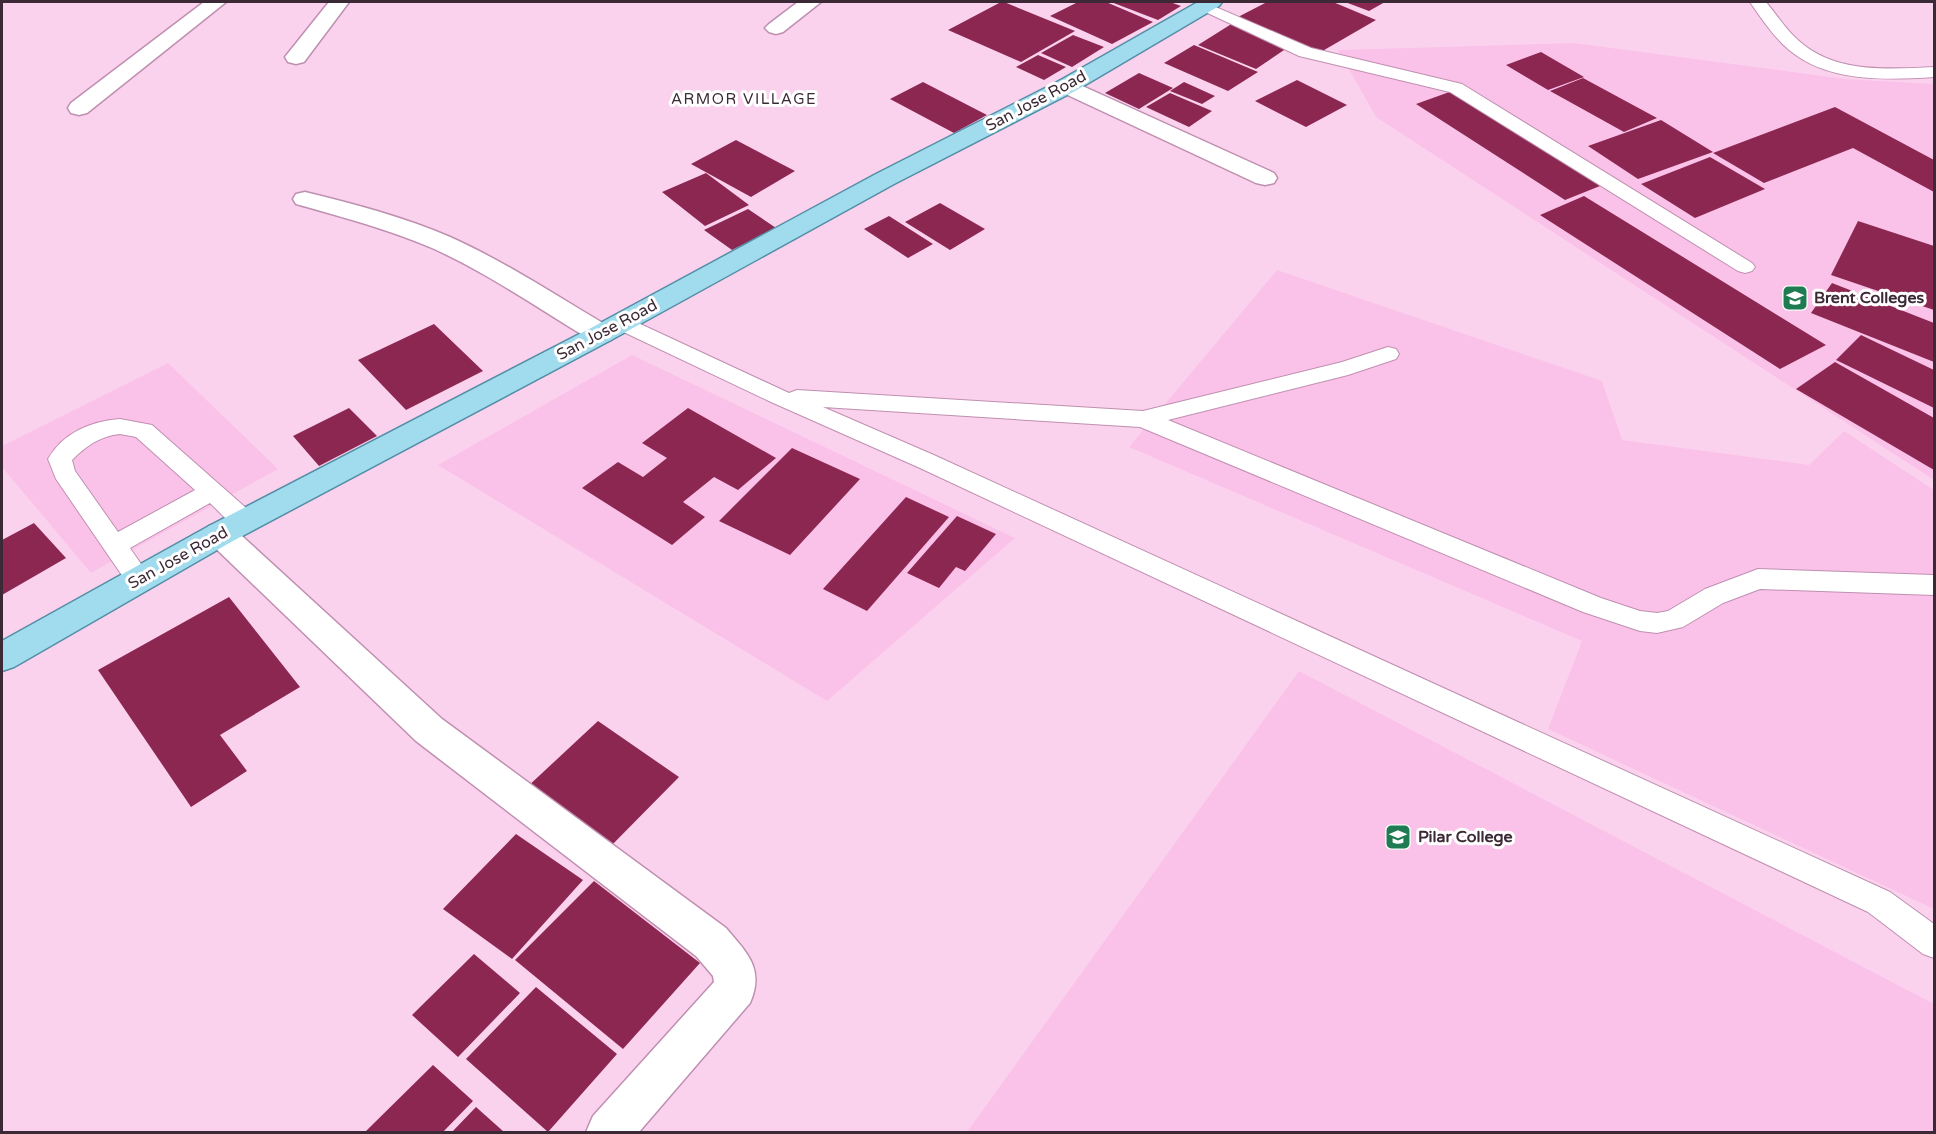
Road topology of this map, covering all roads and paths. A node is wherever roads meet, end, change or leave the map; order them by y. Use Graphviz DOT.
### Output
graph roads {
  1 [pos="216,2"];
  2 [pos="339,2"];
  3 [pos="811,2"];
  4 [pos="1758,2"];
  5 [pos="1208,4"];
  6 [pos="776,28"];
  7 [pos="296,57"];
  8 [pos="1935,72"];
  9 [pos="1067,86"];
  10 [pos="79,108"];
  11 [pos="1265,178"];
  12 [pos="305,199"];
  13 [pos="1745,267"];
  14 [pos="611,328"];
  15 [pos="1388,354"];
  16 [pos="779,397"];
  17 [pos="1143,419"];
  18 [pos="212,491"];
  19 [pos="233,527"];
  20 [pos="115,545"];
  21 [pos="139,580"];
  22 [pos="1935,585"];
  23 [pos="2,657"];
  24 [pos="1935,944"];
  25 [pos="609,1132"];
  1 -- 10 [label="street"];
  2 -- 7 [label="street"];
  3 -- 6 [label="street"];
  4 -- 8 [label="lane"];
  5 -- 9 [label="main road, San Jose Road"];
  5 -- 13 [label="lane"];
  9 -- 11 [label="street"];
  9 -- 14 [label="main road, San Jose Road"];
  12 -- 14 [label="street"];
  14 -- 16 [label="lane"];
  14 -- 19 [label="main road, San Jose Road"];
  15 -- 17 [label="lane"];
  16 -- 17 [label="lane"];
  16 -- 24 [label="lane"];
  17 -- 22 [label="lane"];
  18 -- 19 [label="lane"];
  18 -- 20 [label="lane"];
  18 -- 20 [label="lane"];
  19 -- 21 [label="main road, San Jose Road"];
  19 -- 25 [label="street"];
  20 -- 21 [label="lane"];
  21 -- 23 [label="main road, San Jose Road"];
}
